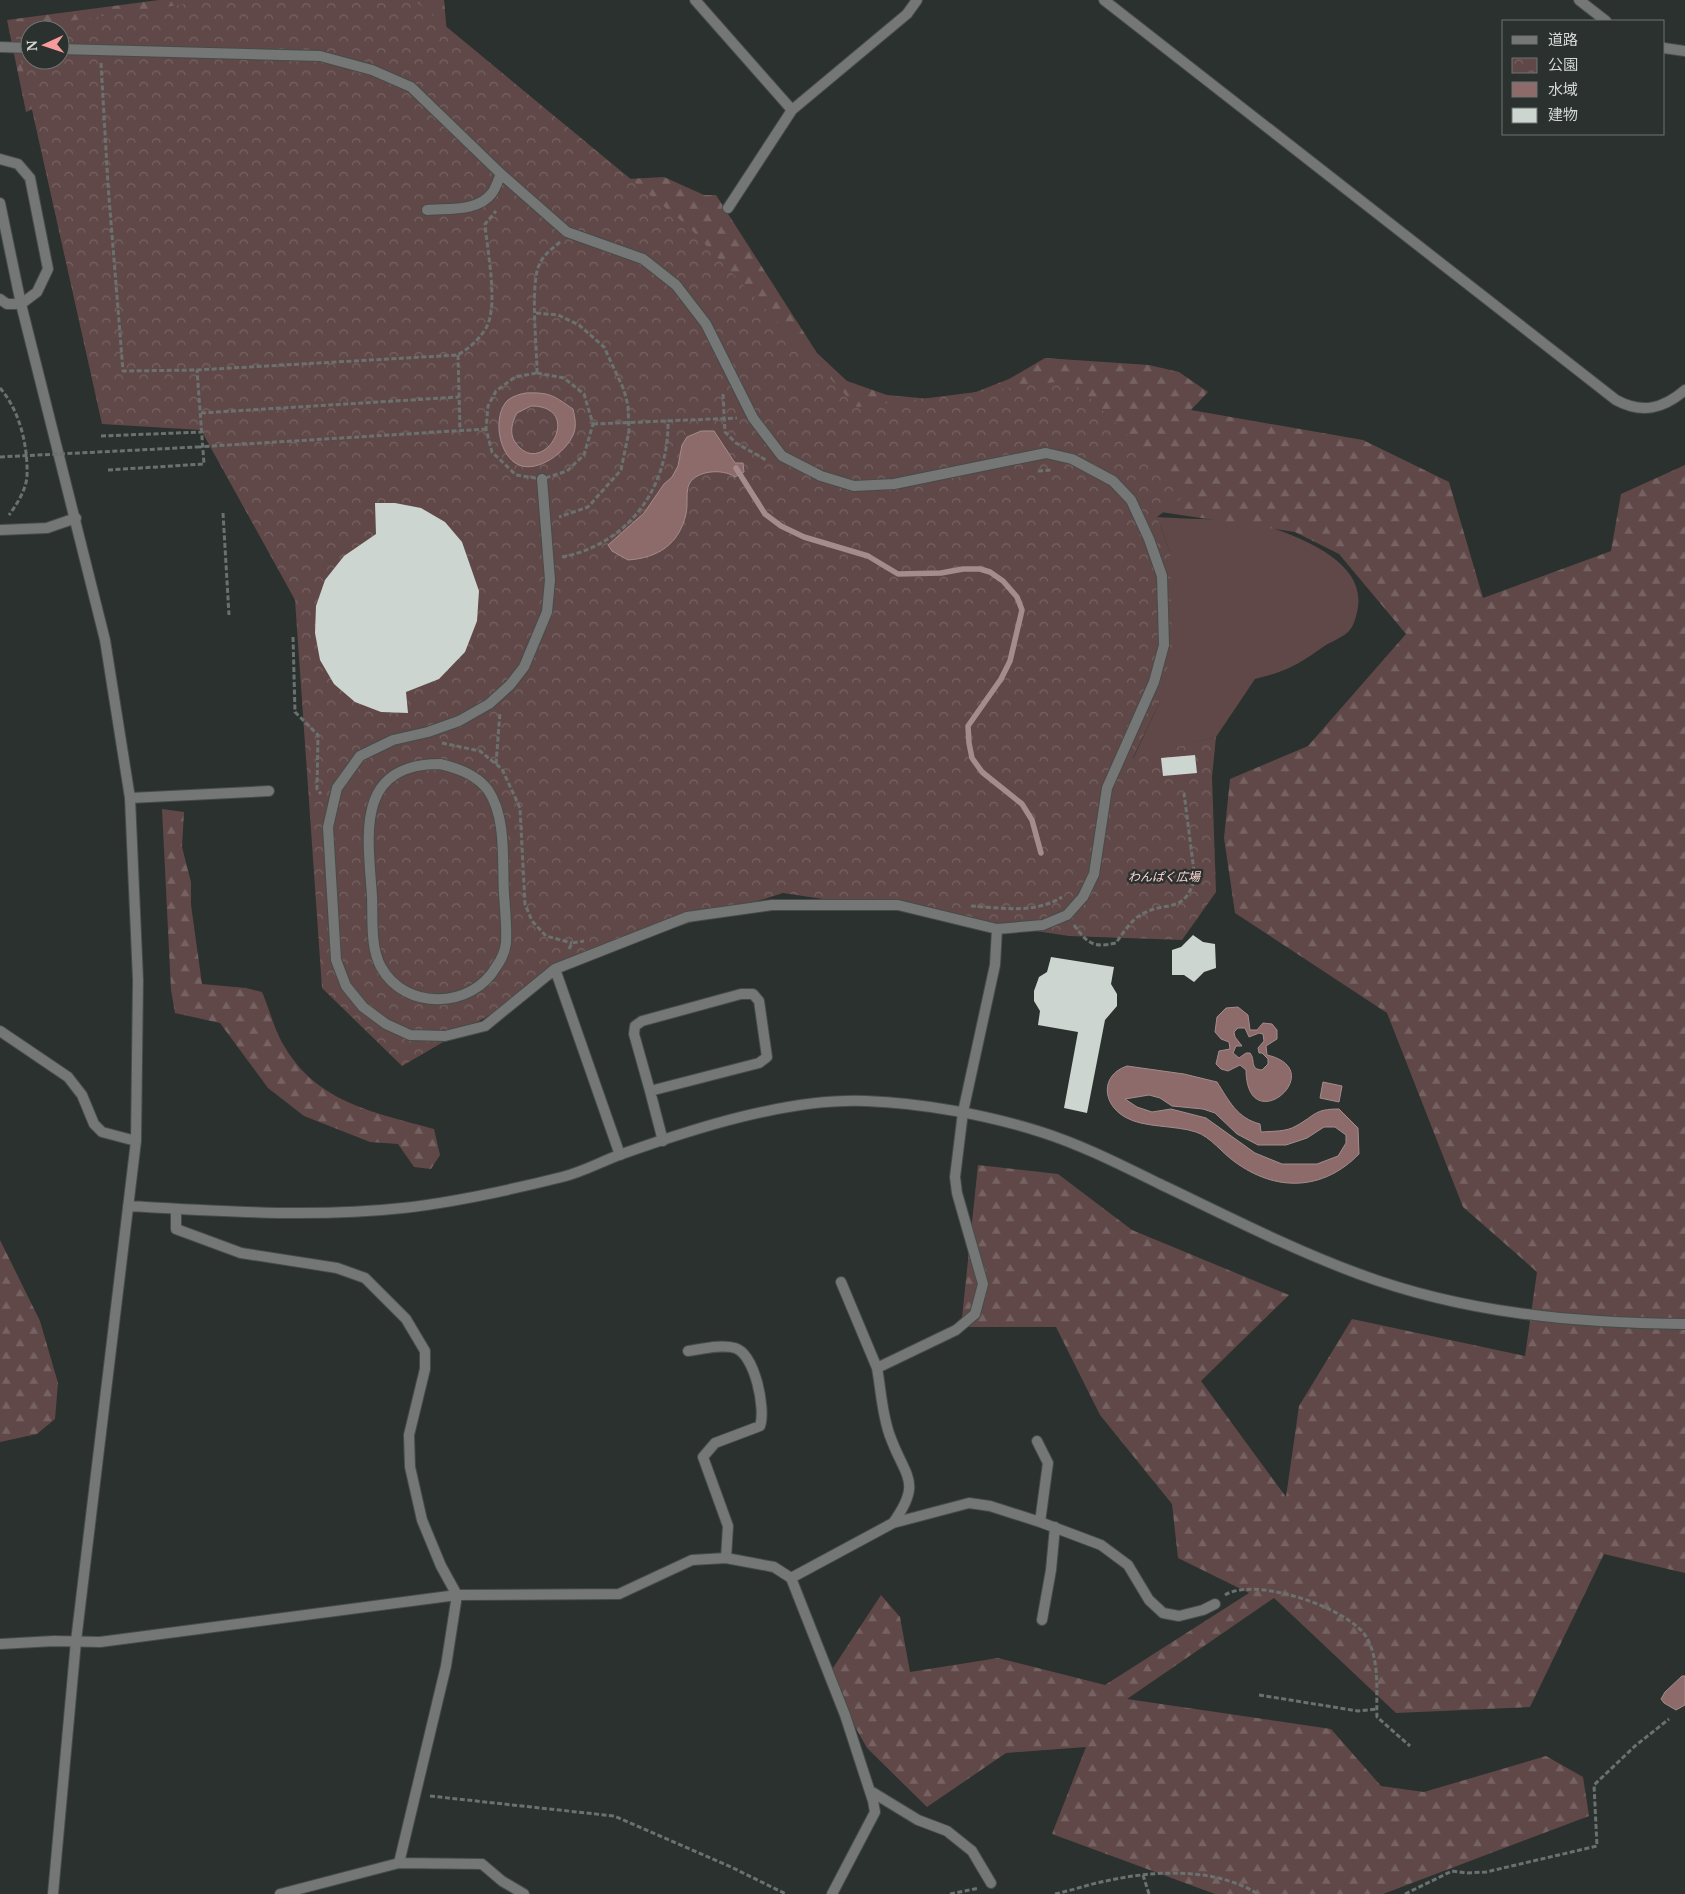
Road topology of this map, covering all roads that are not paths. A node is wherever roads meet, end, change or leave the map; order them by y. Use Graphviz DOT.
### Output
graph roads {
  1 [pos="695,0"];
  2 [pos="916,0"];
  3 [pos="1104,0"];
  4 [pos="1579,0"];
  5 [pos="1605,20"];
  6 [pos="0,48"];
  7 [pos="20,48"];
  8 [pos="1665,48"];
  9 [pos="70,49"];
  10 [pos="1685,51"];
  11 [pos="792,110"];
  12 [pos="0,159"];
  13 [pos="501,174"];
  14 [pos="0,203"];
  15 [pos="728,208"];
  16 [pos="427,210"];
  17 [pos="0,299"];
  18 [pos="21,304"];
  19 [pos="1685,390"];
  20 [pos="542,480"];
  21 [pos="76,518"];
  22 [pos="2,526"];
  23 [pos="269,790"];
  24 [pos="130,798"];
  25 [pos="997,929"];
  26 [pos="374,938"];
  27 [pos="556,969"];
  28 [pos="0,1031"];
  29 [pos="650,1091"];
  30 [pos="963,1112"];
  31 [pos="136,1141"];
  32 [pos="663,1141"];
  33 [pos="620,1155"];
  34 [pos="128,1206"];
  35 [pos="176,1209"];
  36 [pos="841,1282"];
  37 [pos="1685,1324"];
  38 [pos="688,1351"];
  39 [pos="877,1368"];
  40 [pos="1037,1441"];
  41 [pos="1040,1522"];
  42 [pos="893,1523"];
  43 [pos="1055,1527"];
  44 [pos="726,1558"];
  45 [pos="790,1578"];
  46 [pos="457,1595"];
  47 [pos="1215,1604"];
  48 [pos="1042,1620"];
  49 [pos="76,1641"];
  50 [pos="0,1644"];
  51 [pos="872,1792"];
  52 [pos="399,1863"];
  53 [pos="991,1883"];
  54 [pos="53,1894"];
  55 [pos="280,1894"];
  56 [pos="524,1894"];
  57 [pos="832,1894"];
  1 -- 11 [label="street"];
  2 -- 11 [label="street"];
  3 -- 19 [label="street"];
  4 -- 5 [label="street"];
  6 -- 7 [label="street"];
  8 -- 10 [label="street"];
  9 -- 13 [label="street"];
  11 -- 15 [label="street"];
  12 -- 18 [label="street"];
  13 -- 16 [label="street"];
  13 -- 25 [label="street"];
  14 -- 18 [label="street"];
  17 -- 18 [label="street"];
  18 -- 21 [label="street"];
  20 -- 27 [label="street"];
  21 -- 22 [label="street"];
  21 -- 24 [label="street"];
  23 -- 24 [label="street"];
  24 -- 31 [label="street"];
  25 -- 27 [label="street"];
  25 -- 30 [label="street"];
  26 -- 26 [label="street"];
  27 -- 33 [label="street"];
  28 -- 31 [label="street"];
  29 -- 29 [label="street"];
  29 -- 32 [label="street"];
  30 -- 32 [label="street"];
  30 -- 37 [label="street"];
  30 -- 39 [label="street"];
  31 -- 34 [label="street"];
  32 -- 33 [label="street"];
  33 -- 35 [label="street"];
  34 -- 35 [label="street"];
  34 -- 49 [label="street"];
  35 -- 46 [label="street"];
  36 -- 39 [label="street"];
  38 -- 44 [label="street"];
  39 -- 42 [label="street"];
  40 -- 41 [label="street"];
  41 -- 42 [label="street"];
  41 -- 43 [label="street"];
  42 -- 45 [label="street"];
  43 -- 47 [label="street"];
  43 -- 48 [label="street"];
  44 -- 45 [label="street"];
  44 -- 46 [label="street"];
  45 -- 51 [label="street"];
  46 -- 49 [label="street"];
  46 -- 52 [label="street"];
  49 -- 50 [label="street"];
  49 -- 54 [label="street"];
  51 -- 53 [label="street"];
  51 -- 57 [label="street"];
  52 -- 55 [label="street"];
  52 -- 56 [label="street"];
}
